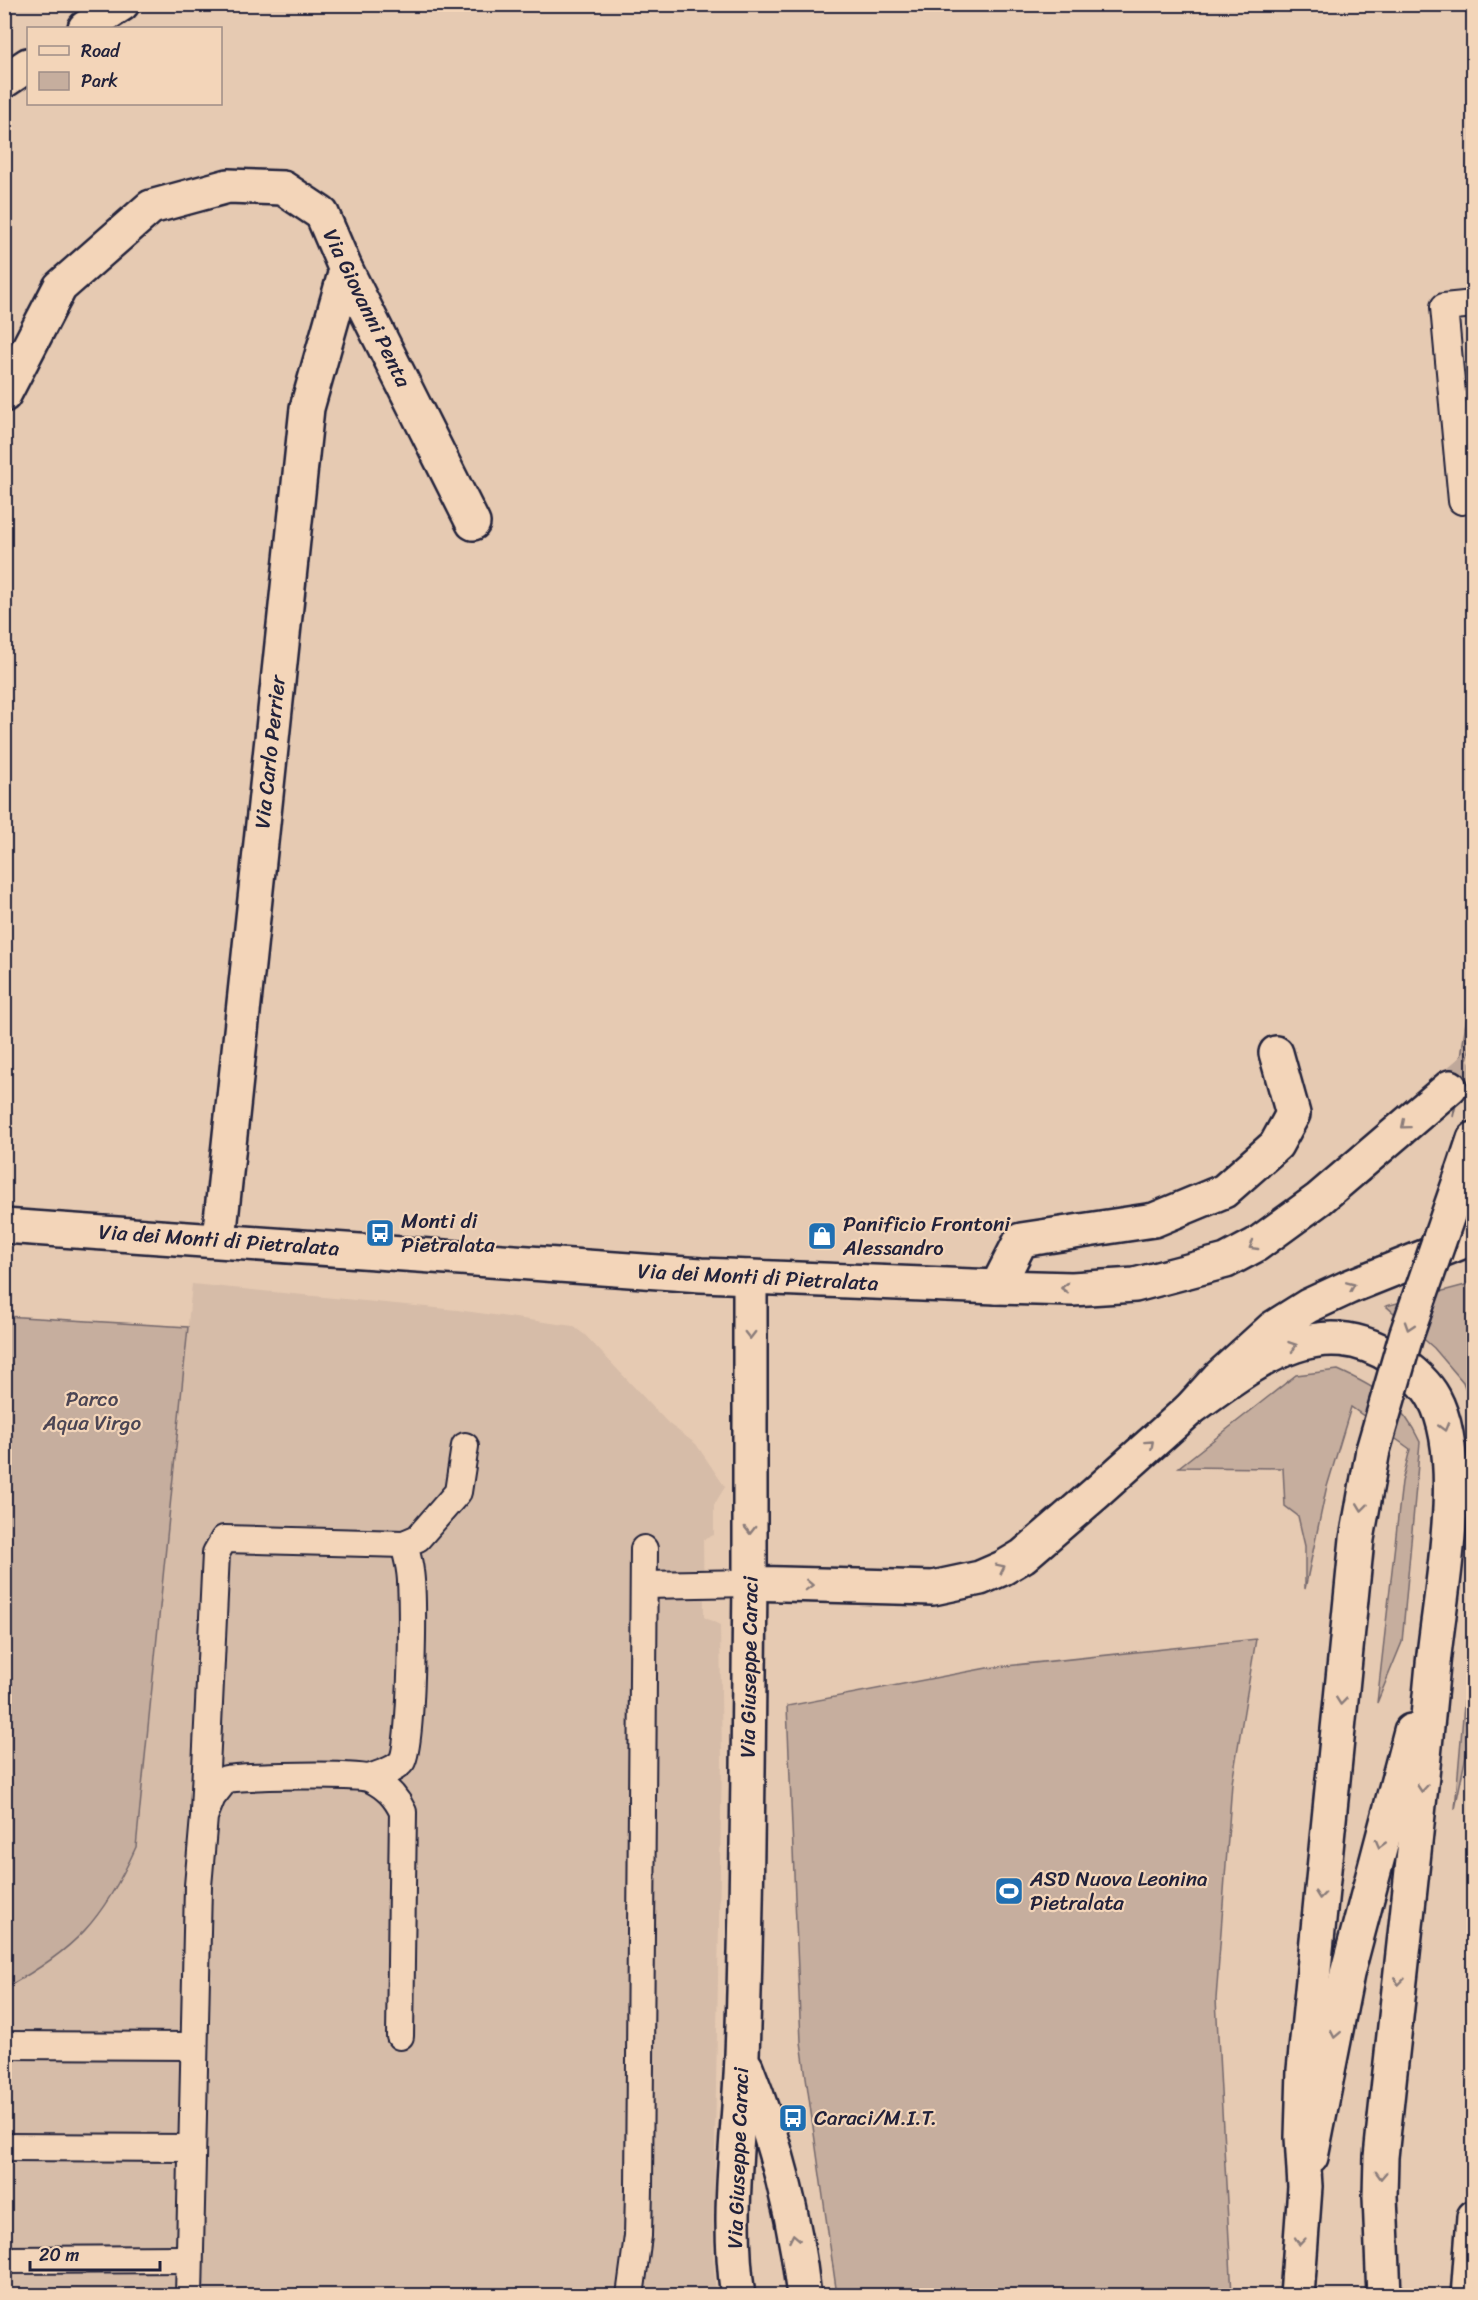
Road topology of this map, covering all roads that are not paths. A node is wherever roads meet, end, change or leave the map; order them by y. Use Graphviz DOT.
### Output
graph roads {
  1 [pos="122,4"];
  2 [pos="87,27"];
  3 [pos="27,66"];
  4 [pos="4,81"];
  5 [pos="346,270"];
  6 [pos="1473,304"];
  7 [pos="4,395"];
  8 [pos="1462,501"];
  9 [pos="473,523"];
  10 [pos="1276,1053"];
  11 [pos="1450,1087"];
  12 [pos="1473,1139"];
  13 [pos="4,1226"];
  14 [pos="1473,1237"];
  15 [pos="219,1239"];
  16 [pos="750,1277"];
  17 [pos="997,1287"];
  18 [pos="1190,1409"];
  19 [pos="465,1446"];
  20 [pos="404,1544"];
  21 [pos="645,1549"];
  22 [pos="750,1583"];
  23 [pos="645,1585"];
  24 [pos="1435,1646"];
  25 [pos="405,1754"];
  26 [pos="369,1778"];
  27 [pos="403,1812"];
  28 [pos="204,1817"];
  29 [pos="400,2036"];
  30 [pos="4,2045"];
  31 [pos="193,2046"];
  32 [pos="742,2057"];
  33 [pos="4,2147"];
  34 [pos="191,2148"];
  35 [pos="1305,2187"];
  36 [pos="1473,2217"];
  37 [pos="189,2259"];
  38 [pos="4,2260"];
  39 [pos="189,2295"];
  40 [pos="630,2295"];
  41 [pos="738,2295"];
  42 [pos="804,2295"];
  43 [pos="1297,2295"];
  44 [pos="1384,2295"];
  45 [pos="1468,2295"];
  1 -- 2 [label="street"];
  3 -- 4 [label="street"];
  5 -- 7 [label="street, Via Giovanni Penta"];
  5 -- 9 [label="street, Via Giovanni Penta"];
  5 -- 15 [label="street, Via Carlo Perrier"];
  6 -- 8 [label="lane"];
  10 -- 17 [label="street"];
  11 -- 17 [label="street, Via dei Monti di Pietralata, one-way"];
  12 -- 35 [label="street, one-way, bridge"];
  13 -- 15 [label="street, Via dei Monti di Pietralata"];
  18 -- 14 [label="street, one-way"];
  15 -- 16 [label="street, Via dei Monti di Pietralata"];
  16 -- 17 [label="street, Via dei Monti di Pietralata"];
  16 -- 22 [label="street, Via Giuseppe Caraci, one-way"];
  22 -- 18 [label="street, one-way"];
  18 -- 24 [label="street, one-way"];
  19 -- 20 [label="lane"];
  20 -- 25 [label="lane"];
  20 -- 28 [label="lane"];
  21 -- 23 [label="lane"];
  22 -- 23 [label="lane"];
  22 -- 32 [label="street, Via Giuseppe Caraci"];
  23 -- 40 [label="lane"];
  24 -- 35 [label="street, one-way"];
  24 -- 44 [label="street, one-way"];
  25 -- 26 [label="lane"];
  25 -- 27 [label="lane"];
  26 -- 27 [label="lane"];
  26 -- 28 [label="lane"];
  27 -- 29 [label="lane"];
  28 -- 31 [label="lane"];
  30 -- 31 [label="lane"];
  31 -- 34 [label="lane"];
  32 -- 41 [label="street, Via Giuseppe Caraci"];
  42 -- 32 [label="street, Via Giuseppe Caraci, one-way"];
  33 -- 34 [label="lane"];
  34 -- 37 [label="lane"];
  35 -- 43 [label="street, one-way"];
  36 -- 45 [label="street"];
  37 -- 38 [label="lane"];
  37 -- 39 [label="lane"];
}
